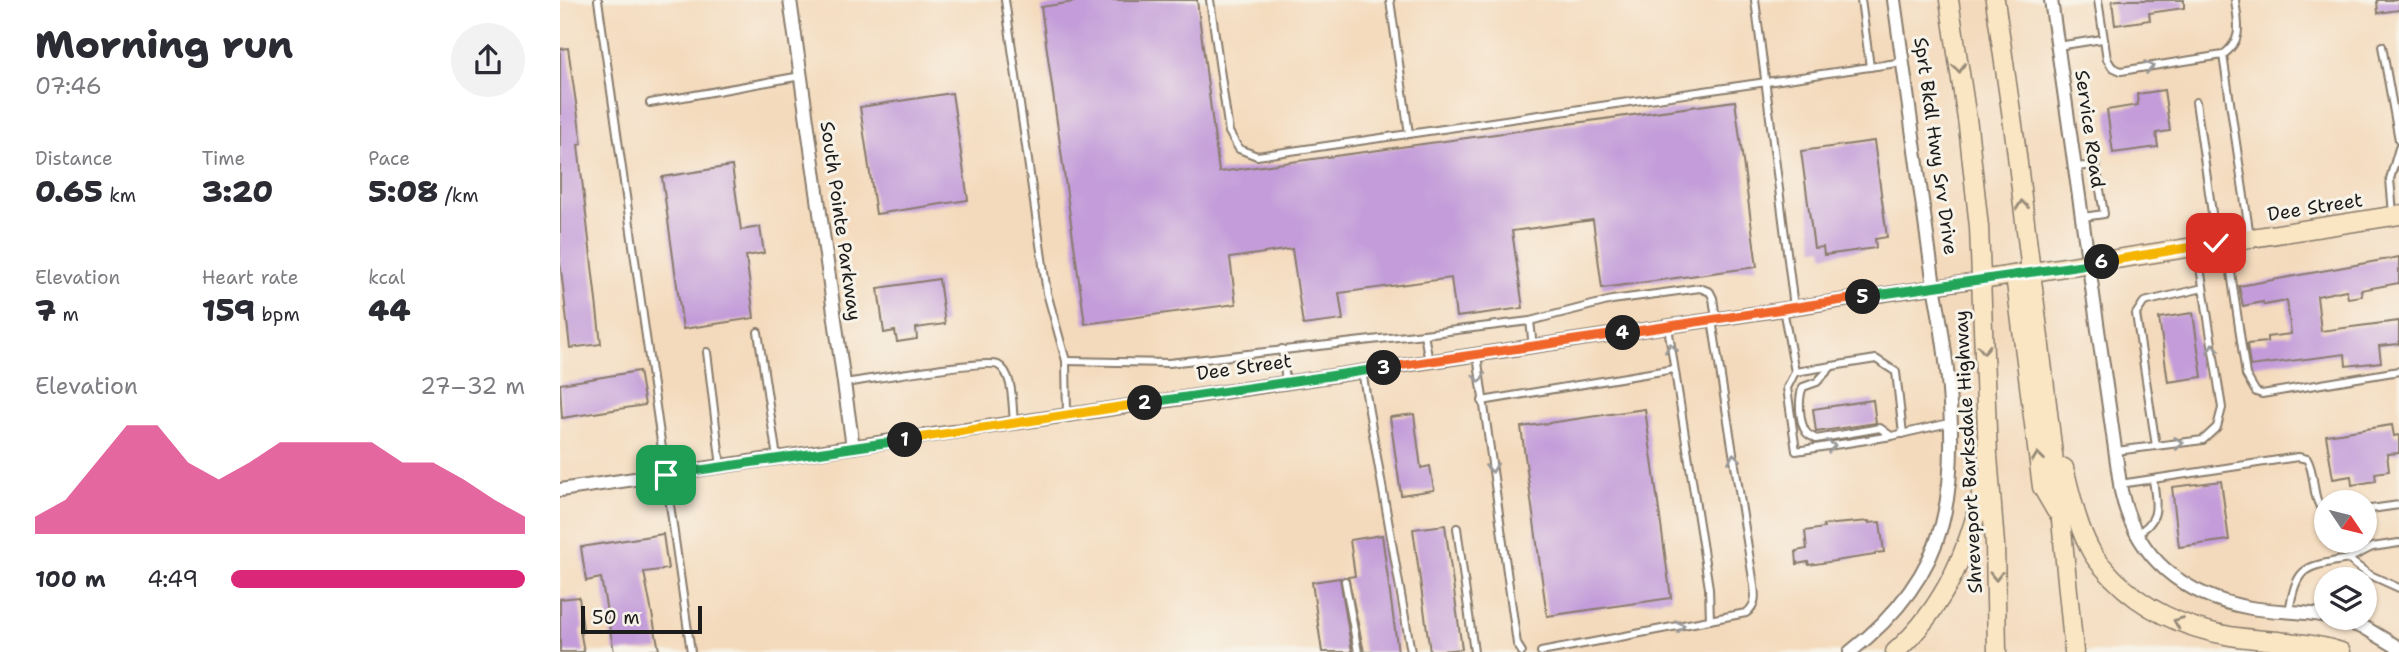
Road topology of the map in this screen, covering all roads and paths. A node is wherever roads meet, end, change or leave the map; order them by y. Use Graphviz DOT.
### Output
graph roads {
  1 [pos="598,0"];
  2 [pos="790,0"];
  3 [pos="1005,0"];
  4 [pos="1210,0"];
  5 [pos="1390,0"];
  6 [pos="1755,0"];
  7 [pos="1762,0"];
  8 [pos="1861,0"];
  9 [pos="1894,0"];
  10 [pos="1949,0"];
  11 [pos="1995,0"];
  12 [pos="2051,0"];
  13 [pos="2098,0"];
  14 [pos="2235,0"];
  15 [pos="2102,40"];
  16 [pos="2058,46"];
  17 [pos="2382,46"];
  18 [pos="2223,55"];
  19 [pos="1904,62"];
  20 [pos="1870,67"];
  21 [pos="801,76"];
  22 [pos="1765,82"];
  23 [pos="2196,102"];
  24 [pos="650,103"];
  25 [pos="1409,134"];
  26 [pos="2399,140"];
  27 [pos="2399,148"];
  28 [pos="2076,167"];
  29 [pos="2396,216"];
  30 [pos="2083,217"];
  31 [pos="2250,238"];
  32 [pos="2222,242"];
  33 [pos="2197,246"];
  34 [pos="2089,264"];
  35 [pos="2023,274"];
  36 [pos="1982,280"];
  37 [pos="1934,286"];
  38 [pos="2203,288"];
  39 [pos="1788,308"];
  40 [pos="1714,320"];
  41 [pos="1530,321"];
  42 [pos="1668,327"];
  43 [pos="758,332"];
  44 [pos="1424,334"];
  45 [pos="1532,347"];
  46 [pos="1282,349"];
  47 [pos="707,352"];
  48 [pos="1477,355"];
  49 [pos="1066,361"];
  50 [pos="1429,362"];
  51 [pos="1831,367"];
  52 [pos="1674,369"];
  53 [pos="1362,371"];
  54 [pos="2399,371"];
  55 [pos="1795,372"];
  56 [pos="1286,382"];
  57 [pos="845,383"];
  58 [pos="2046,397"];
  59 [pos="1482,401"];
  60 [pos="1067,415"];
  61 [pos="1949,423"];
  62 [pos="1014,424"];
  63 [pos="1903,434"];
  64 [pos="1892,436"];
  65 [pos="2155,446"];
  66 [pos="853,447"];
  67 [pos="2116,451"];
  68 [pos="1988,456"];
  69 [pos="777,458"];
  70 [pos="721,467"];
  71 [pos="666,475"];
  72 [pos="2153,479"];
  73 [pos="2120,484"];
  74 [pos="2315,490"];
  75 [pos="560,491"];
  76 [pos="2399,505"];
  77 [pos="2377,508"];
  78 [pos="2061,520"];
  79 [pos="1457,528"];
  80 [pos="2136,534"];
  81 [pos="2399,543"];
  82 [pos="2348,559"];
  83 [pos="1345,580"];
  84 [pos="2399,589"];
  85 [pos="2289,612"];
  86 [pos="2314,615"];
  87 [pos="1710,620"];
  88 [pos="2369,630"];
  89 [pos="2399,648"];
  90 [pos="691,652"];
  91 [pos="1358,652"];
  92 [pos="1411,652"];
  93 [pos="1474,652"];
  94 [pos="1522,652"];
  95 [pos="1541,652"];
  96 [pos="1850,652"];
  97 [pos="1895,652"];
  98 [pos="1997,652"];
  99 [pos="2074,652"];
  100 [pos="2341,652"];
  1 -- 71 [label="lane"];
  2 -- 21 [label="street, South Pointe Parkway"];
  3 -- 49 [label="lane"];
  4 -- 25 [label="lane"];
  5 -- 25 [label="lane"];
  6 -- 7 [label="lane"];
  6 -- 22 [label="lane"];
  8 -- 20 [label="lane"];
  9 -- 19 [label="street, Sprt Bkdl Hwy Srv Drive"];
  10 -- 36 [label="main road, Shreveport Barksdale Highway, one-way"];
  35 -- 11 [label="main road, one-way"];
  12 -- 16 [label="street, Service Road"];
  13 -- 15 [label="lane"];
  14 -- 18 [label="lane"];
  15 -- 16 [label="lane"];
  15 -- 18 [label="lane, one-way"];
  16 -- 28 [label="street, Service Road"];
  17 -- 26 [label="lane"];
  18 -- 31 [label="lane"];
  19 -- 20 [label="lane"];
  19 -- 37 [label="street, Sprt Bkdl Hwy Srv Drive"];
  20 -- 22 [label="lane"];
  21 -- 24 [label="lane"];
  21 -- 57 [label="street, South Pointe Parkway"];
  22 -- 25 [label="lane"];
  22 -- 39 [label="lane"];
  23 -- 32 [label="lane"];
  27 -- 29 [label="lane"];
  28 -- 30 [label="street, Service Road"];
  28 -- 30 [label="lane"];
  29 -- 31 [label="main road, Dee Street"];
  30 -- 34 [label="street, Service Road"];
  31 -- 32 [label="main road, Dee Street"];
  32 -- 33 [label="main road, Dee Street"];
  32 -- 54 [label="lane"];
  33 -- 34 [label="main road, Dee Street"];
  33 -- 38 [label="lane"];
  34 -- 35 [label="main road, Dee Street"];
  34 -- 67 [label="street, Service Road"];
  35 -- 36 [label="main road, Sprt Bkdl Hwy Srv Drive"];
  35 -- 58 [label="main road"];
  78 -- 35 [label="main road, one-way"];
  36 -- 37 [label="street, Sprt Bkdl Hwy Srv Drive"];
  36 -- 68 [label="main road, Shreveport Barksdale Highway, one-way"];
  37 -- 39 [label="street, Dee Street"];
  37 -- 61 [label="street"];
  38 -- 65 [label="lane"];
  65 -- 38 [label="lane, one-way"];
  39 -- 40 [label="street, Dee Street"];
  39 -- 55 [label="lane"];
  40 -- 41 [label="lane"];
  40 -- 42 [label="street, Dee Street"];
  87 -- 40 [label="lane, one-way"];
  41 -- 44 [label="lane"];
  41 -- 45 [label="lane"];
  42 -- 45 [label="street, Dee Street"];
  52 -- 42 [label="lane, one-way"];
  43 -- 69 [label="lane"];
  44 -- 46 [label="lane"];
  44 -- 50 [label="lane"];
  45 -- 48 [label="street, Dee Street"];
  46 -- 49 [label="lane"];
  46 -- 56 [label="lane"];
  47 -- 70 [label="lane"];
  48 -- 50 [label="street, Dee Street"];
  48 -- 59 [label="lane, one-way"];
  49 -- 60 [label="lane"];
  50 -- 53 [label="street, Dee Street"];
  51 -- 55 [label="lane"];
  51 -- 63 [label="lane"];
  51 -- 64 [label="lane"];
  52 -- 59 [label="lane"];
  52 -- 87 [label="lane"];
  53 -- 56 [label="street, Dee Street"];
  53 -- 92 [label="lane"];
  55 -- 64 [label="lane, one-way"];
  56 -- 60 [label="street, Dee Street"];
  57 -- 62 [label="lane"];
  57 -- 66 [label="street, South Pointe Parkway"];
  58 -- 78 [label="main road"];
  100 -- 58 [label="main road, one-way"];
  59 -- 94 [label="lane, one-way"];
  60 -- 62 [label="street, Dee Street"];
  61 -- 63 [label="lane"];
  61 -- 96 [label="street"];
  62 -- 66 [label="street, Dee Street"];
  63 -- 64 [label="lane"];
  65 -- 67 [label="lane"];
  66 -- 69 [label="street, Dee Street"];
  67 -- 73 [label="street, Service Road"];
  68 -- 97 [label="main road"];
  68 -- 98 [label="main road, Shreveport Barksdale Highway, one-way"];
  69 -- 70 [label="street, Dee Street"];
  70 -- 71 [label="street, Dee Street"];
  71 -- 75 [label="street, Dee Street"];
  71 -- 90 [label="lane"];
  72 -- 73 [label="lane"];
  72 -- 74 [label="lane"];
  72 -- 80 [label="lane"];
  73 -- 80 [label="street, Service Road"];
  76 -- 77 [label="lane"];
  78 -- 99 [label="main road"];
  79 -- 93 [label="lane"];
  80 -- 85 [label="street, Service Road"];
  81 -- 82 [label="lane"];
  82 -- 84 [label="lane"];
  82 -- 85 [label="lane"];
  83 -- 91 [label="lane"];
  85 -- 86 [label="street, Service Road"];
  95 -- 87 [label="lane, one-way"];
  88 -- 89 [label="street"];
}
